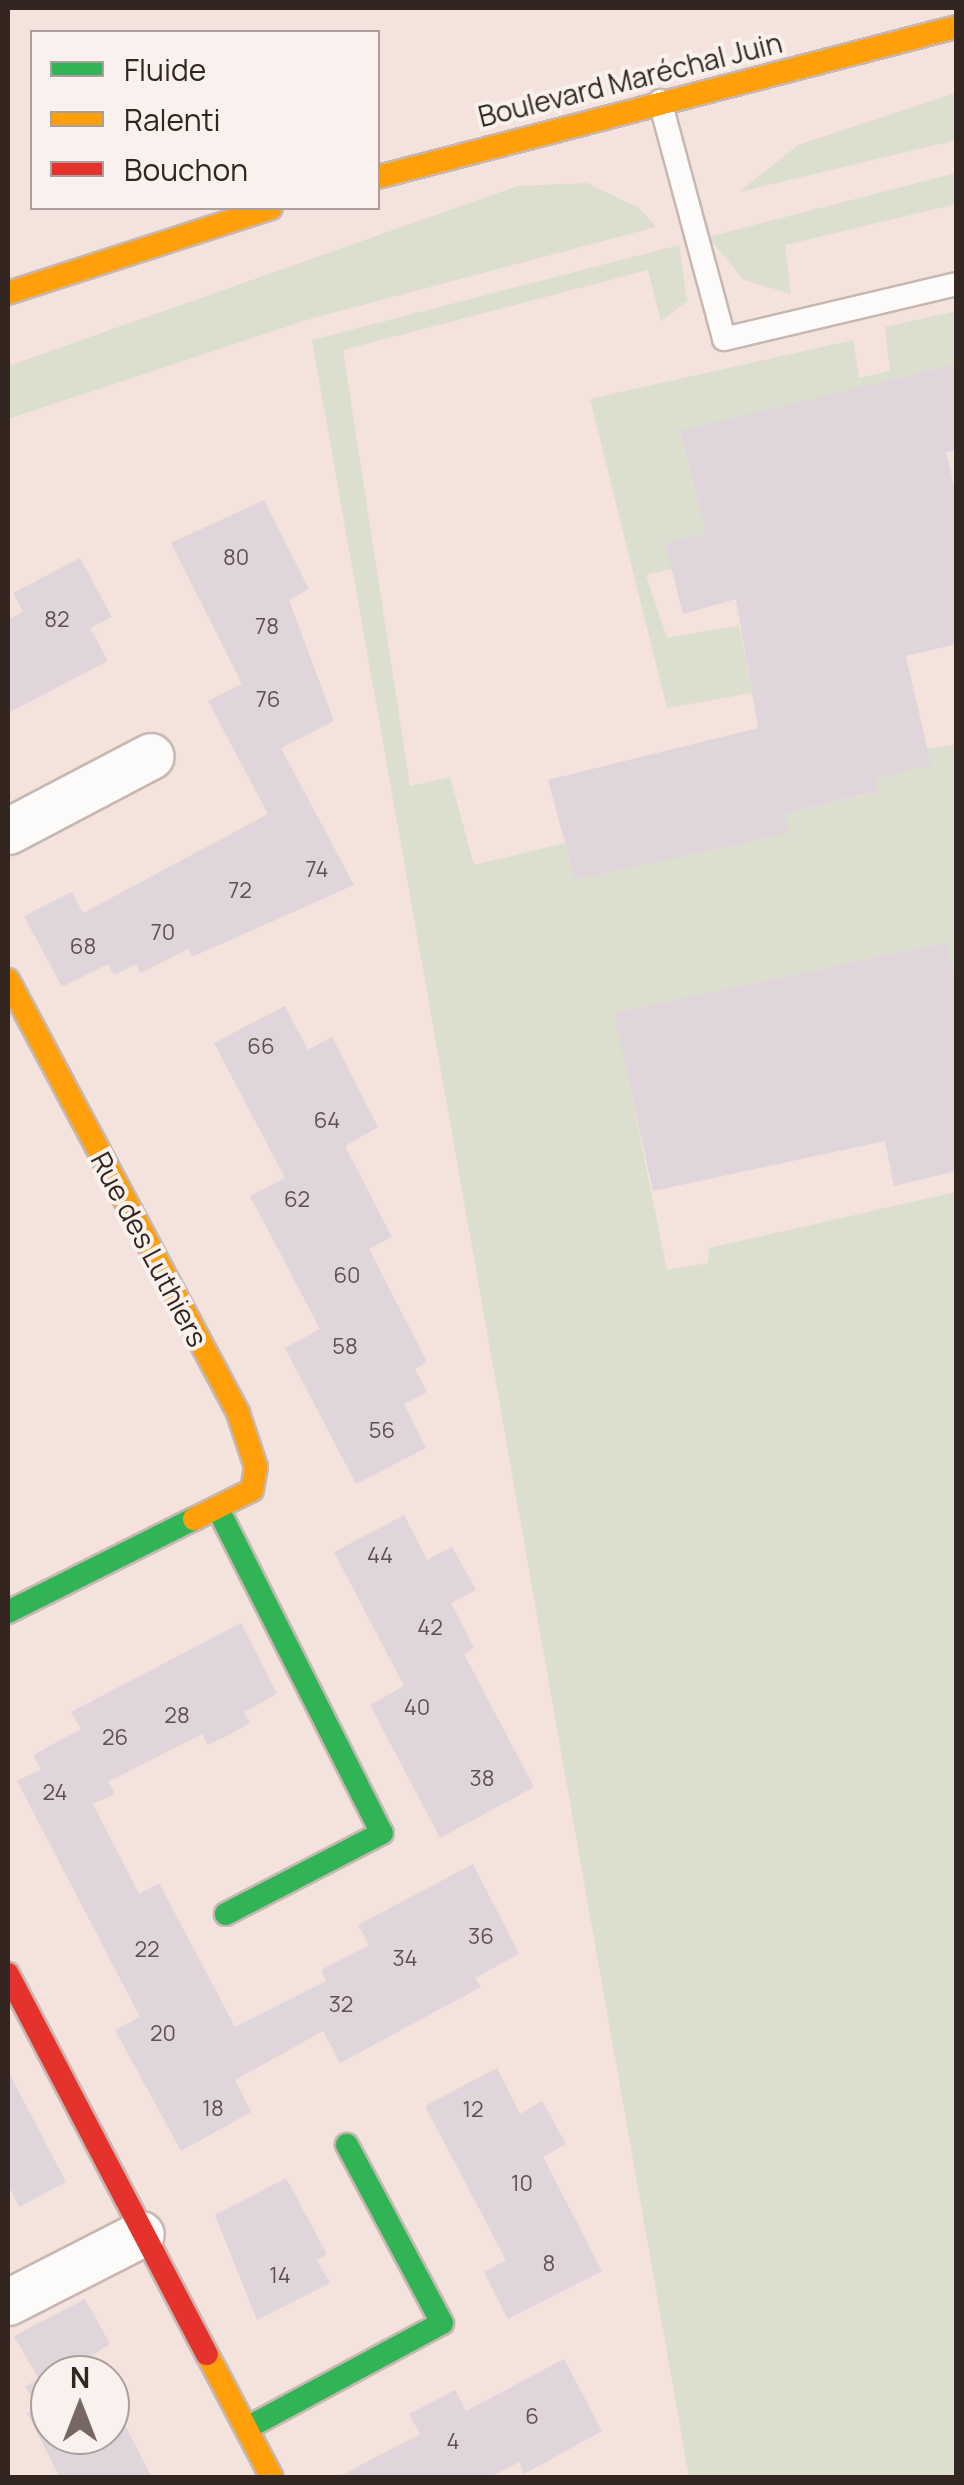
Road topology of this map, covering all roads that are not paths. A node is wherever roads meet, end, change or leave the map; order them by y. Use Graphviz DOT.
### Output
graph roads {
  1 [pos="956,27"];
  2 [pos="660,101"];
  3 [pos="380,176"];
  4 [pos="266,210"];
  5 [pos="956,284"];
  6 [pos="8,293"];
  7 [pos="151,756"];
  8 [pos="8,831"];
  9 [pos="8,980"];
  10 [pos="218,1509"];
  11 [pos="8,1612"];
  12 [pos="226,1914"];
  13 [pos="8,1974"];
  14 [pos="347,2145"];
  15 [pos="141,2234"];
  16 [pos="8,2302"];
  17 [pos="247,2428"];
  18 [pos="272,2478"];
  1 -- 2 [label="street, Boulevard Maréchal Juin"];
  2 -- 3 [label="street, Boulevard Maréchal Juin"];
  2 -- 5 [label="lane"];
  4 -- 6 [label="street"];
  7 -- 8 [label="street"];
  9 -- 10 [label="street, Rue des Luthiers"];
  10 -- 11 [label="street, Rue des Luthiers"];
  10 -- 12 [label="street"];
  13 -- 15 [label="street"];
  14 -- 17 [label="street"];
  15 -- 16 [label="street"];
  15 -- 17 [label="street"];
  17 -- 18 [label="street"];
}
